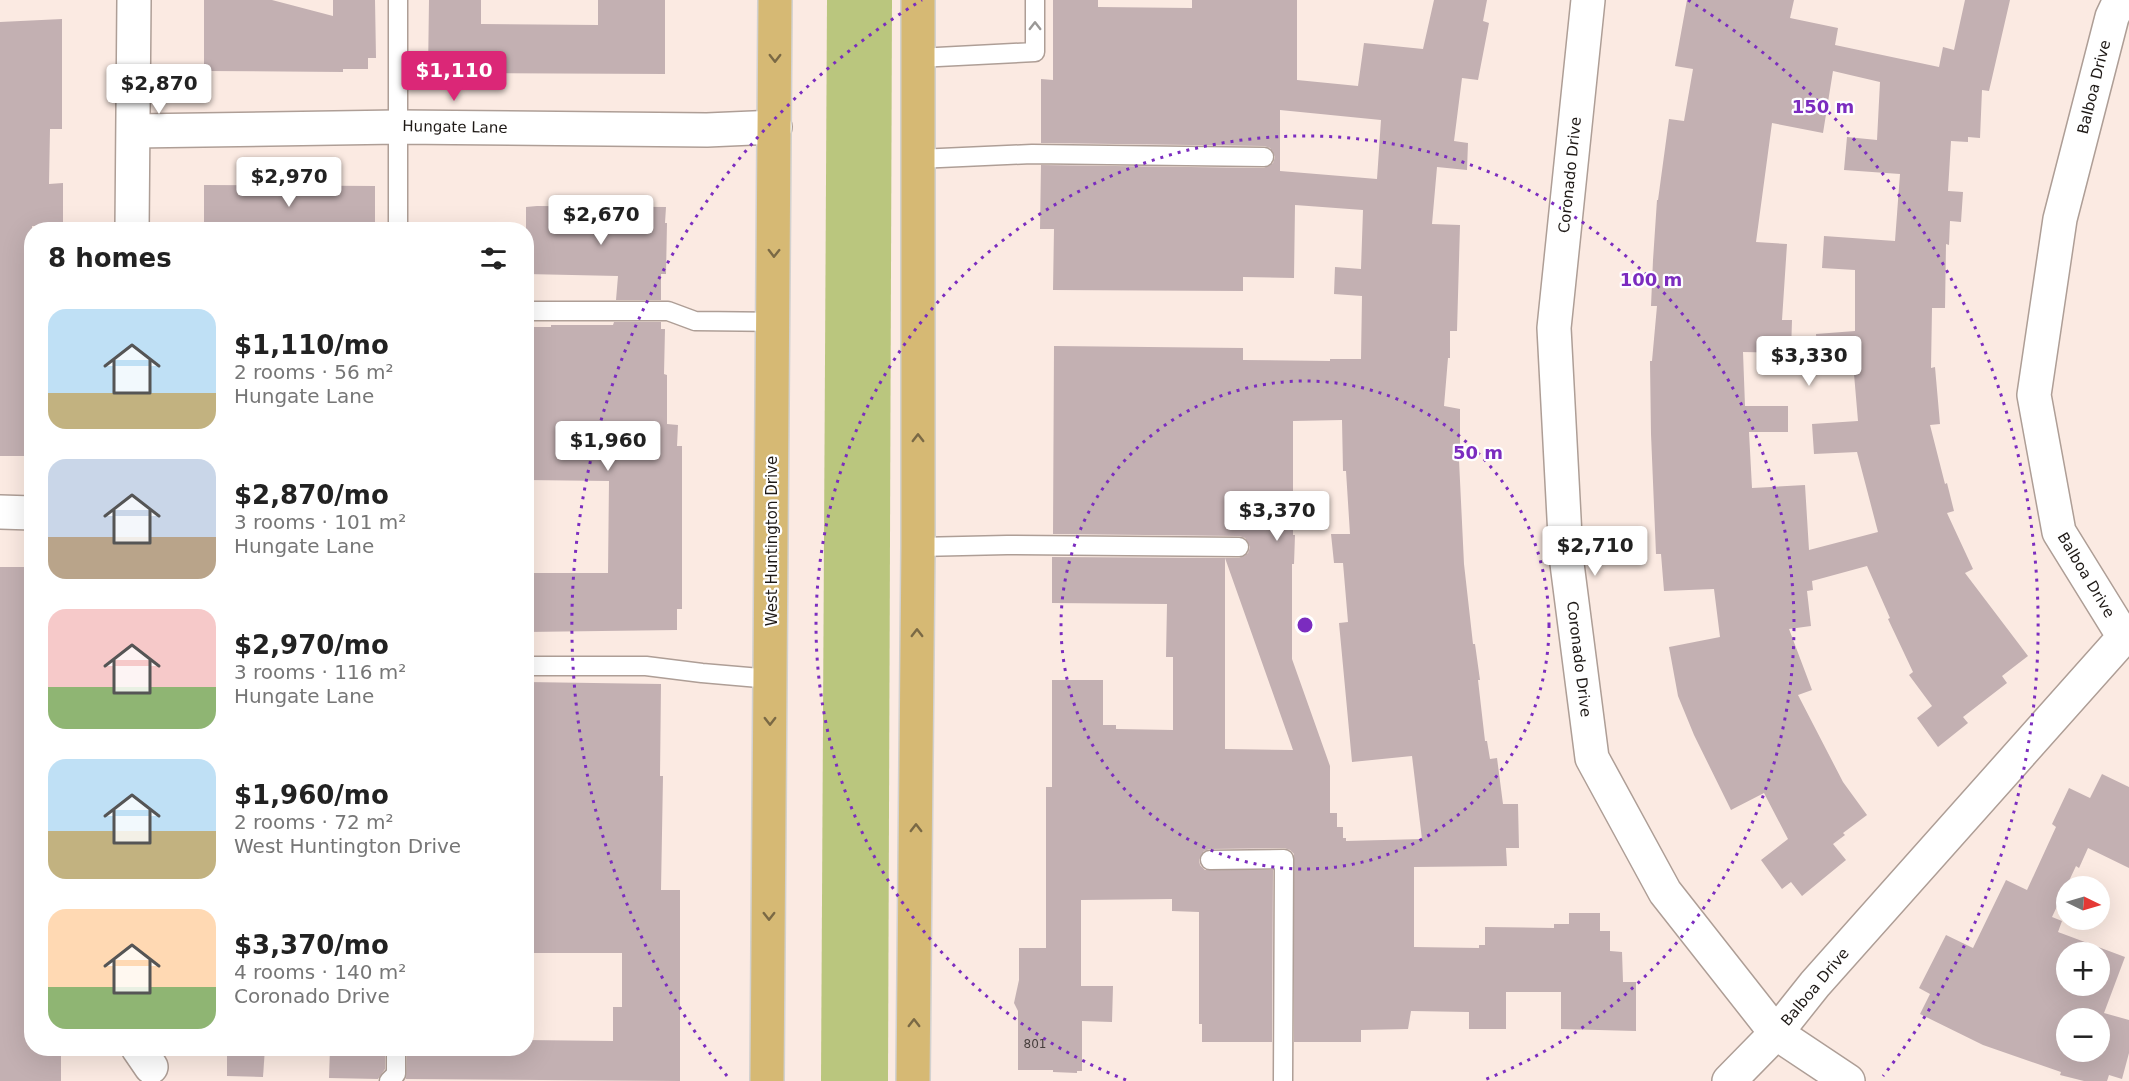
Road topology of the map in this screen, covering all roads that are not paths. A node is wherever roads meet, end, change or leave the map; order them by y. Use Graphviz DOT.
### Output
graph roads {
  1 [pos="134,0"];
  2 [pos="398,0"];
  3 [pos="775,0"];
  4 [pos="918,0"];
  5 [pos="1035,0"];
  6 [pos="1588,0"];
  7 [pos="2120,0"];
  8 [pos="918,58"];
  9 [pos="398,127"];
  10 [pos="775,127"];
  11 [pos="134,131"];
  12 [pos="1264,157"];
  13 [pos="918,159"];
  14 [pos="132,222"];
  15 [pos="398,222"];
  16 [pos="534,311"];
  17 [pos="774,322"];
  18 [pos="0,513"];
  19 [pos="24,513"];
  20 [pos="1239,546"];
  21 [pos="918,547"];
  22 [pos="2126,638"];
  23 [pos="534,666"];
  24 [pos="771,679"];
  25 [pos="1210,860"];
  26 [pos="1776,1033"];
  27 [pos="396,1056"];
  28 [pos="389,1081"];
  29 [pos="768,1081"];
  30 [pos="913,1081"];
  31 [pos="1282,1081"];
  32 [pos="1730,1081"];
  33 [pos="1848,1081"];
  1 -- 11 [label="street"];
  2 -- 9 [label="lane"];
  3 -- 10 [label="main road, West Huntington Drive, one-way"];
  4 -- 8 [label="main road"];
  8 -- 5 [label="lane, one-way"];
  6 -- 26 [label="street, Coronado Drive"];
  7 -- 22 [label="street, Balboa Drive"];
  8 -- 13 [label="main road"];
  9 -- 10 [label="street, Hungate Lane"];
  9 -- 11 [label="street, Hungate Lane"];
  9 -- 15 [label="lane"];
  10 -- 17 [label="main road, West Huntington Drive, one-way"];
  11 -- 14 [label="street"];
  12 -- 13 [label="lane"];
  21 -- 13 [label="main road, one-way"];
  16 -- 17 [label="lane"];
  17 -- 24 [label="main road, West Huntington Drive"];
  18 -- 19 [label="street"];
  20 -- 21 [label="lane"];
  30 -- 21 [label="main road, one-way"];
  22 -- 26 [label="street, Balboa Drive"];
  23 -- 24 [label="lane"];
  24 -- 29 [label="main road, West Huntington Drive, one-way"];
  25 -- 31 [label="lane"];
  26 -- 32 [label="street, Balboa Drive"];
  26 -- 33 [label="street, Coronado Drive"];
  27 -- 28 [label="lane"];
}
